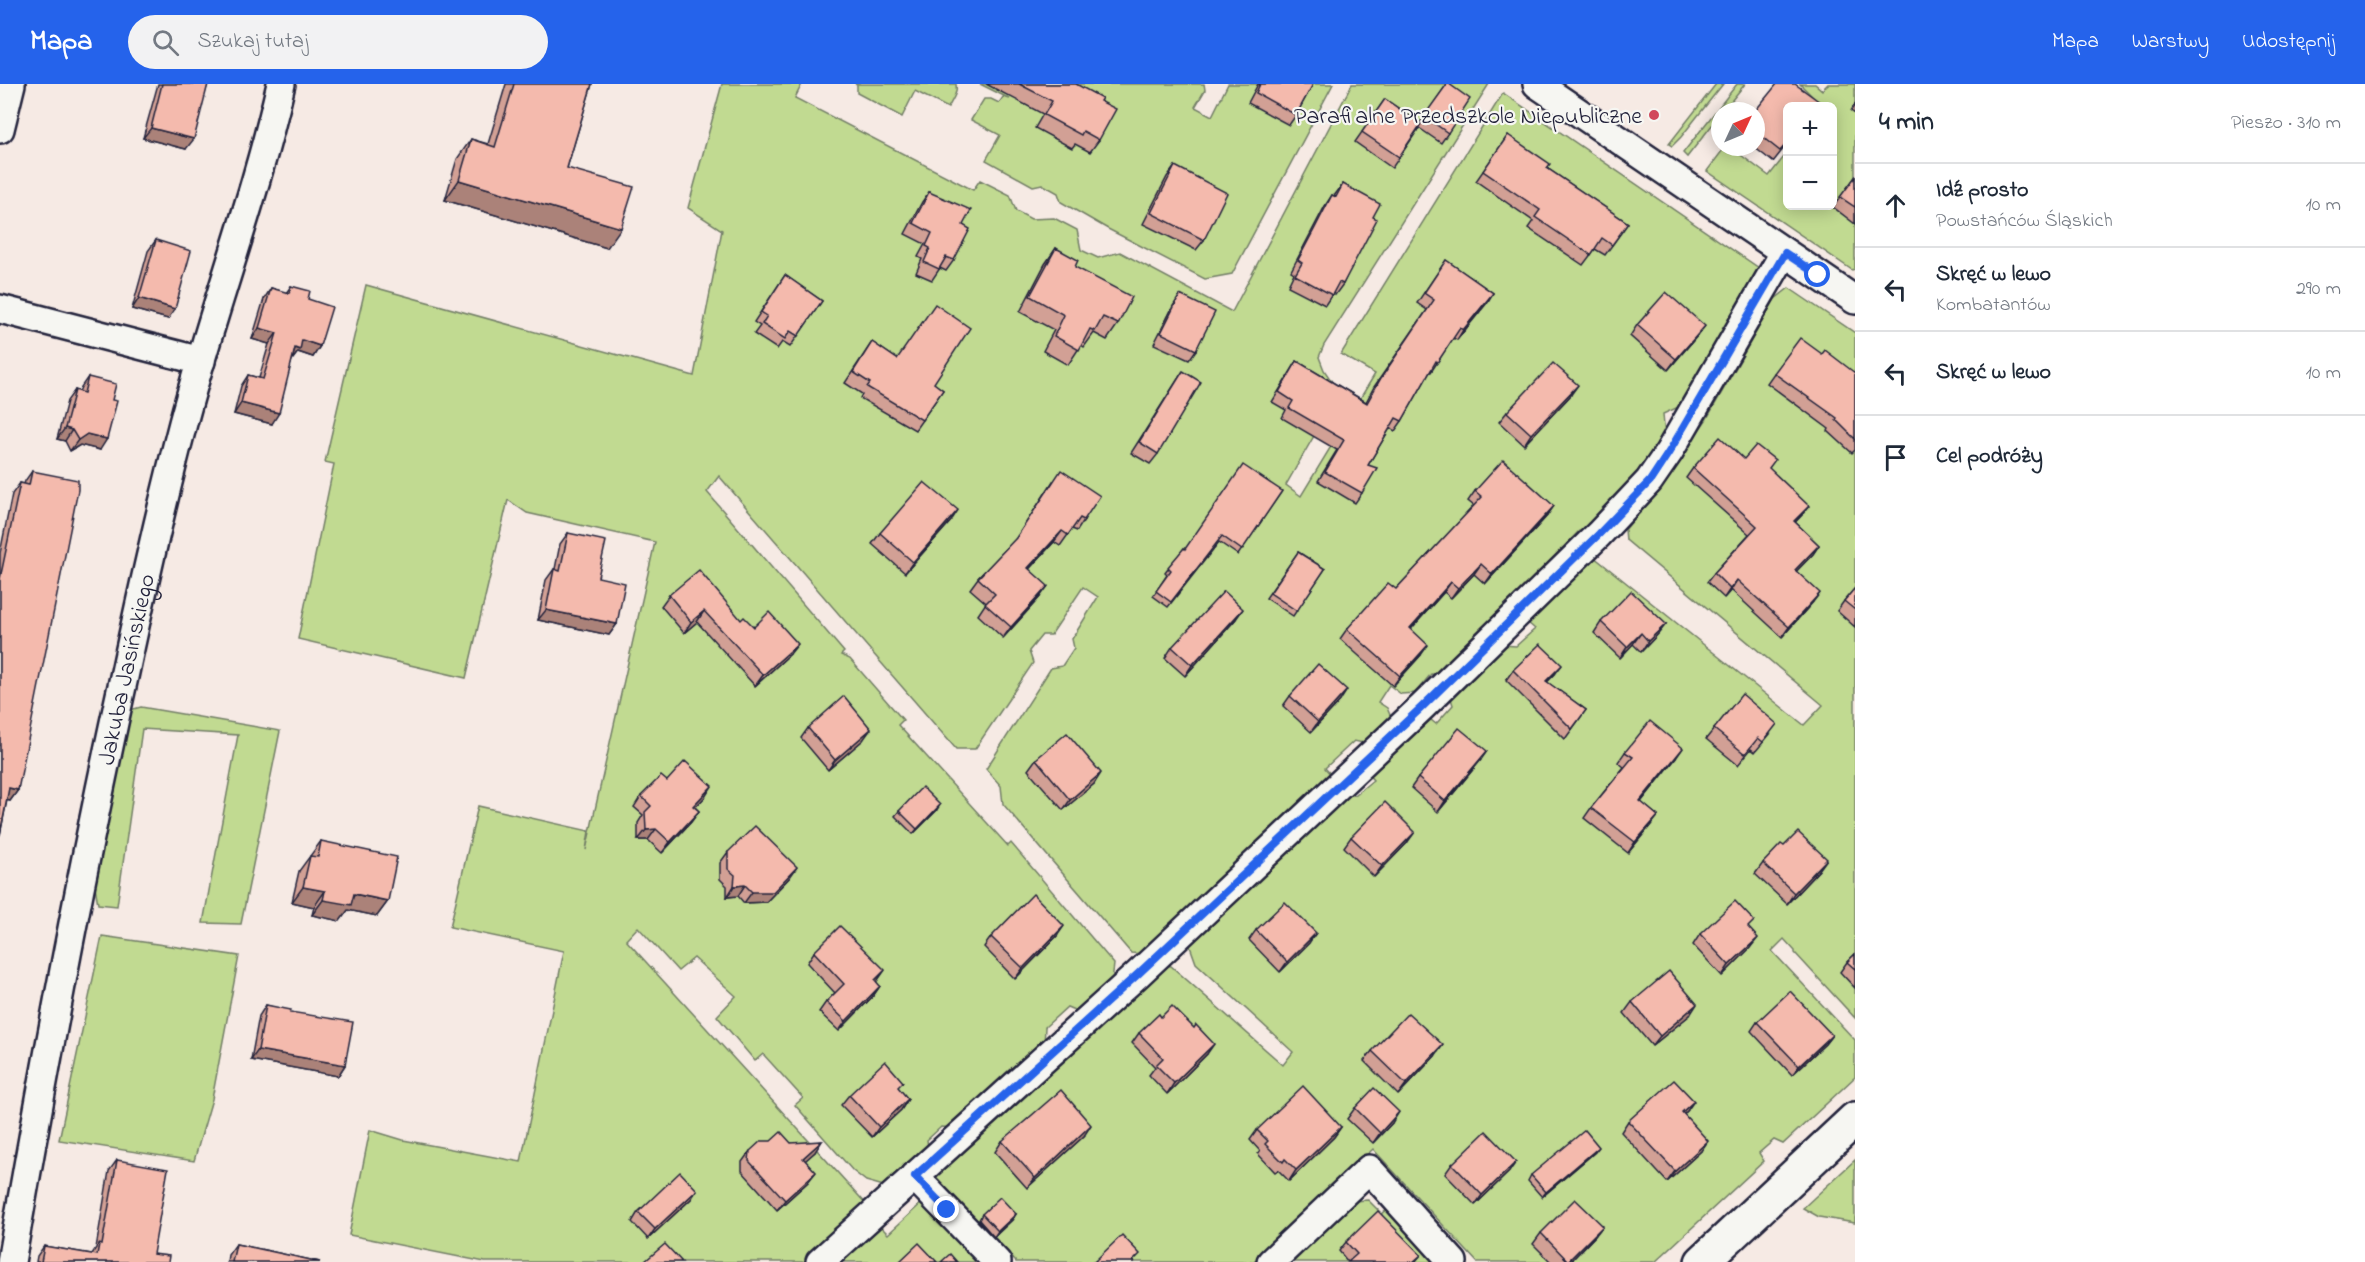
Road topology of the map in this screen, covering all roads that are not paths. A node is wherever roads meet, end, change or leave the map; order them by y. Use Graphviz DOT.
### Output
graph roads {
  1 [pos="12,84"];
  2 [pos="281,84"];
  3 [pos="1537,84"];
  4 [pos="0,129"];
  5 [pos="1785,253"];
  6 [pos="1855,300"];
  7 [pos="0,309"];
  8 [pos="201,361"];
  9 [pos="1855,1119"];
  10 [pos="915,1176"];
  11 [pos="1704,1261"];
  12 [pos="11,1262"];
  13 [pos="820,1262"];
  14 [pos="997,1262"];
  15 [pos="1271,1262"];
  16 [pos="1453,1262"];
  1 -- 4 [label="street"];
  2 -- 8 [label="street, Jakuba Jasińskiego"];
  3 -- 5 [label="street"];
  5 -- 6 [label="street"];
  5 -- 10 [label="street"];
  7 -- 8 [label="street"];
  8 -- 12 [label="street, Jakuba Jasińskiego"];
  9 -- 11 [label="street"];
  10 -- 13 [label="street"];
  10 -- 14 [label="street"];
  15 -- 16 [label="street"];
}
